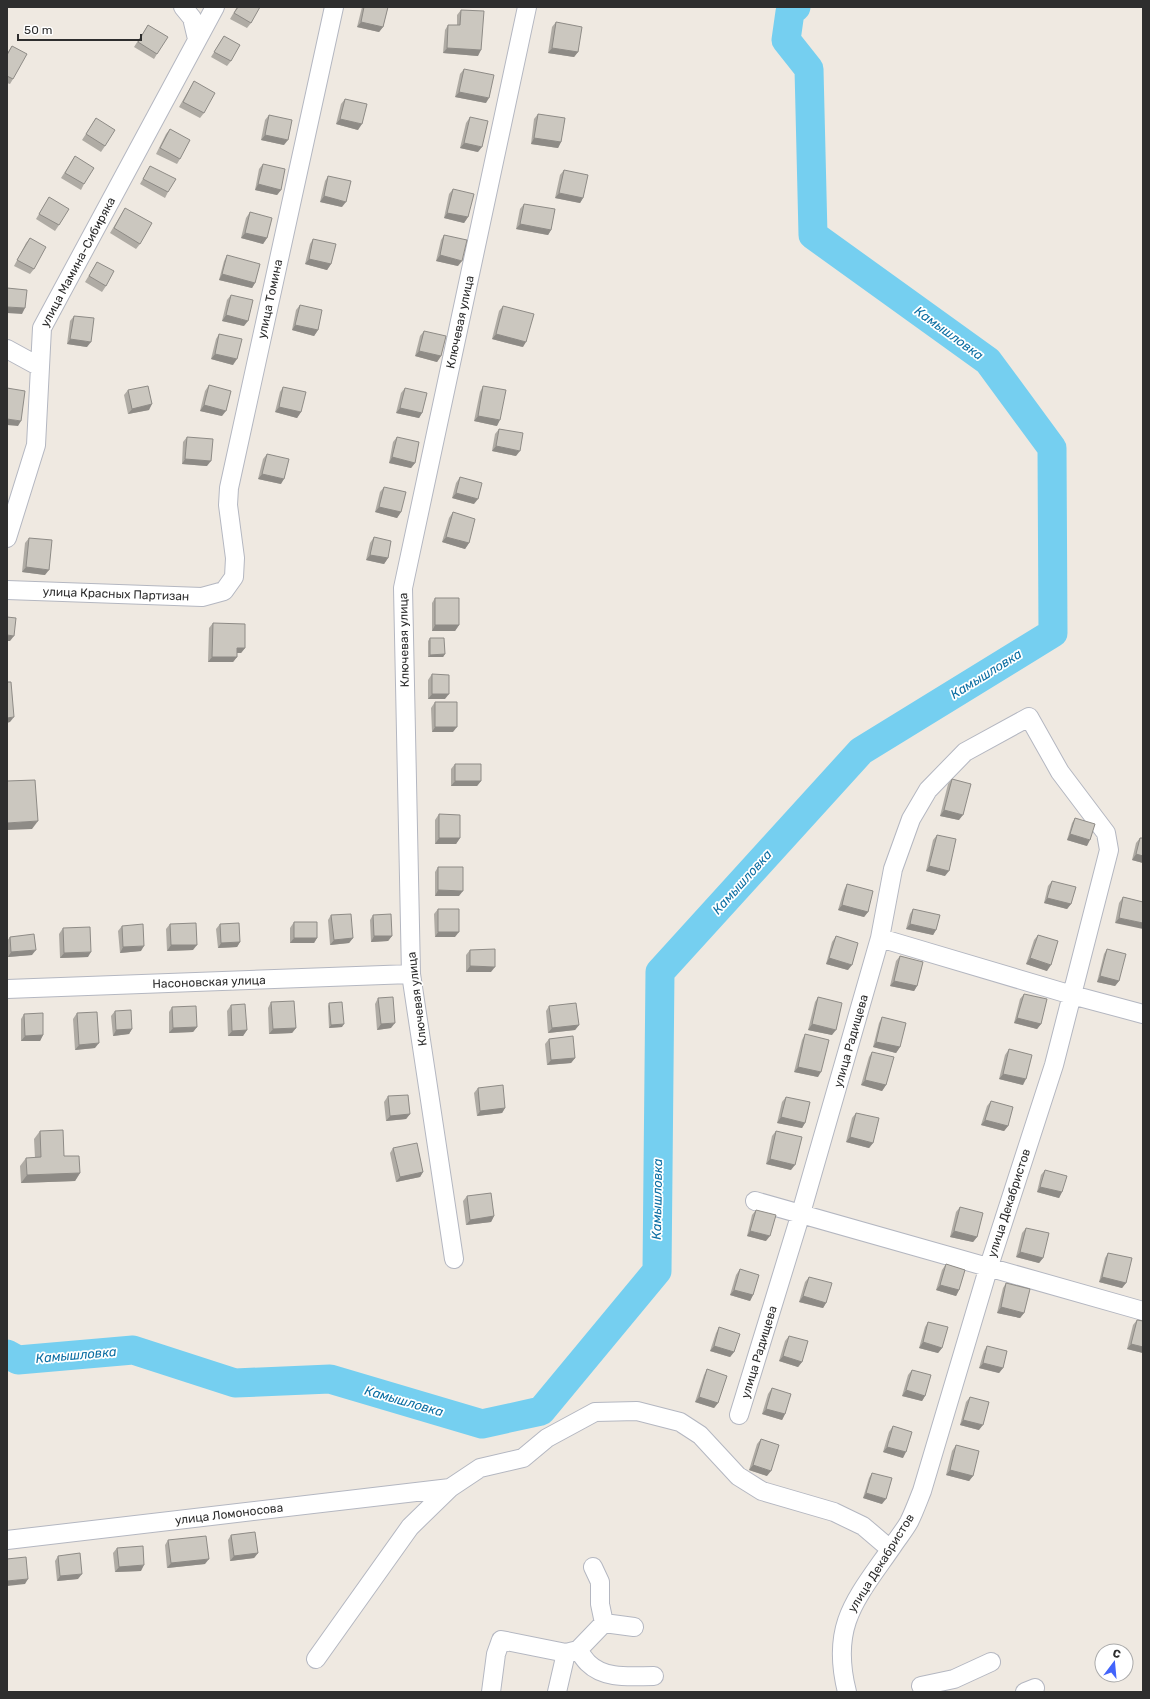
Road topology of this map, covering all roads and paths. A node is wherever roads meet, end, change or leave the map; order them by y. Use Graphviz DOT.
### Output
graph roads {
  1 [pos="183,7"];
  2 [pos="215,7"];
  3 [pos="334,7"];
  4 [pos="527,7"];
  5 [pos="197,39"];
  6 [pos="7,350"];
  7 [pos="40,367"];
  8 [pos="7,538"];
  9 [pos="7,590"];
  10 [pos="224,591"];
  11 [pos="1029,717"];
  12 [pos="880,938"];
  13 [pos="411,974"];
  14 [pos="7,989"];
  15 [pos="1072,995"];
  16 [pos="1143,1014"];
  17 [pos="755,1201"];
  18 [pos="801,1213"];
  19 [pos="454,1259"];
  20 [pos="989,1266"];
  21 [pos="1143,1311"];
  22 [pos="739,1415"];
  23 [pos="450,1488"];
  24 [pos="7,1540"];
  25 [pos="890,1550"];
  26 [pos="593,1567"];
  27 [pos="604,1623"];
  28 [pos="634,1627"];
  29 [pos="572,1651"];
  30 [pos="316,1658"];
  31 [pos="991,1662"];
  32 [pos="654,1676"];
  33 [pos="958,1685"];
  34 [pos="921,1686"];
  35 [pos="491,1692"];
  36 [pos="557,1692"];
  37 [pos="847,1692"];
  1 -- 5 [label="street"];
  2 -- 5 [label="street, улица Мамина-Сибиряка"];
  3 -- 10 [label="street, улица Томина"];
  4 -- 13 [label="street, Ключевая улица"];
  5 -- 7 [label="street, улица Мамина-Сибиряка"];
  6 -- 7 [label="street"];
  7 -- 8 [label="street, улица Мамина-Сибиряка"];
  9 -- 10 [label="street, улица Красных Партизан"];
  11 -- 12 [label="street, улица Радищева"];
  11 -- 15 [label="street, улица Декабристов"];
  12 -- 15 [label="street"];
  12 -- 18 [label="street, улица Радищева"];
  13 -- 14 [label="street, Насоновская улица"];
  13 -- 19 [label="street, Ключевая улица"];
  15 -- 16 [label="street"];
  15 -- 20 [label="street, улица Декабристов"];
  17 -- 18 [label="street"];
  18 -- 20 [label="street"];
  18 -- 22 [label="street, улица Радищева"];
  20 -- 21 [label="street"];
  20 -- 25 [label="street, улица Декабристов"];
  23 -- 24 [label="street, улица Ломоносова"];
  23 -- 25 [label="street"];
  23 -- 30 [label="street"];
  25 -- 37 [label="street, улица Декабристов"];
  26 -- 27 [label="street"];
  27 -- 28 [label="street"];
  27 -- 29 [label="street"];
  29 -- 32 [label="street"];
  29 -- 35 [label="street"];
  29 -- 36 [label="street"];
  31 -- 33 [label="street"];
  33 -- 34 [label="street"];
}
